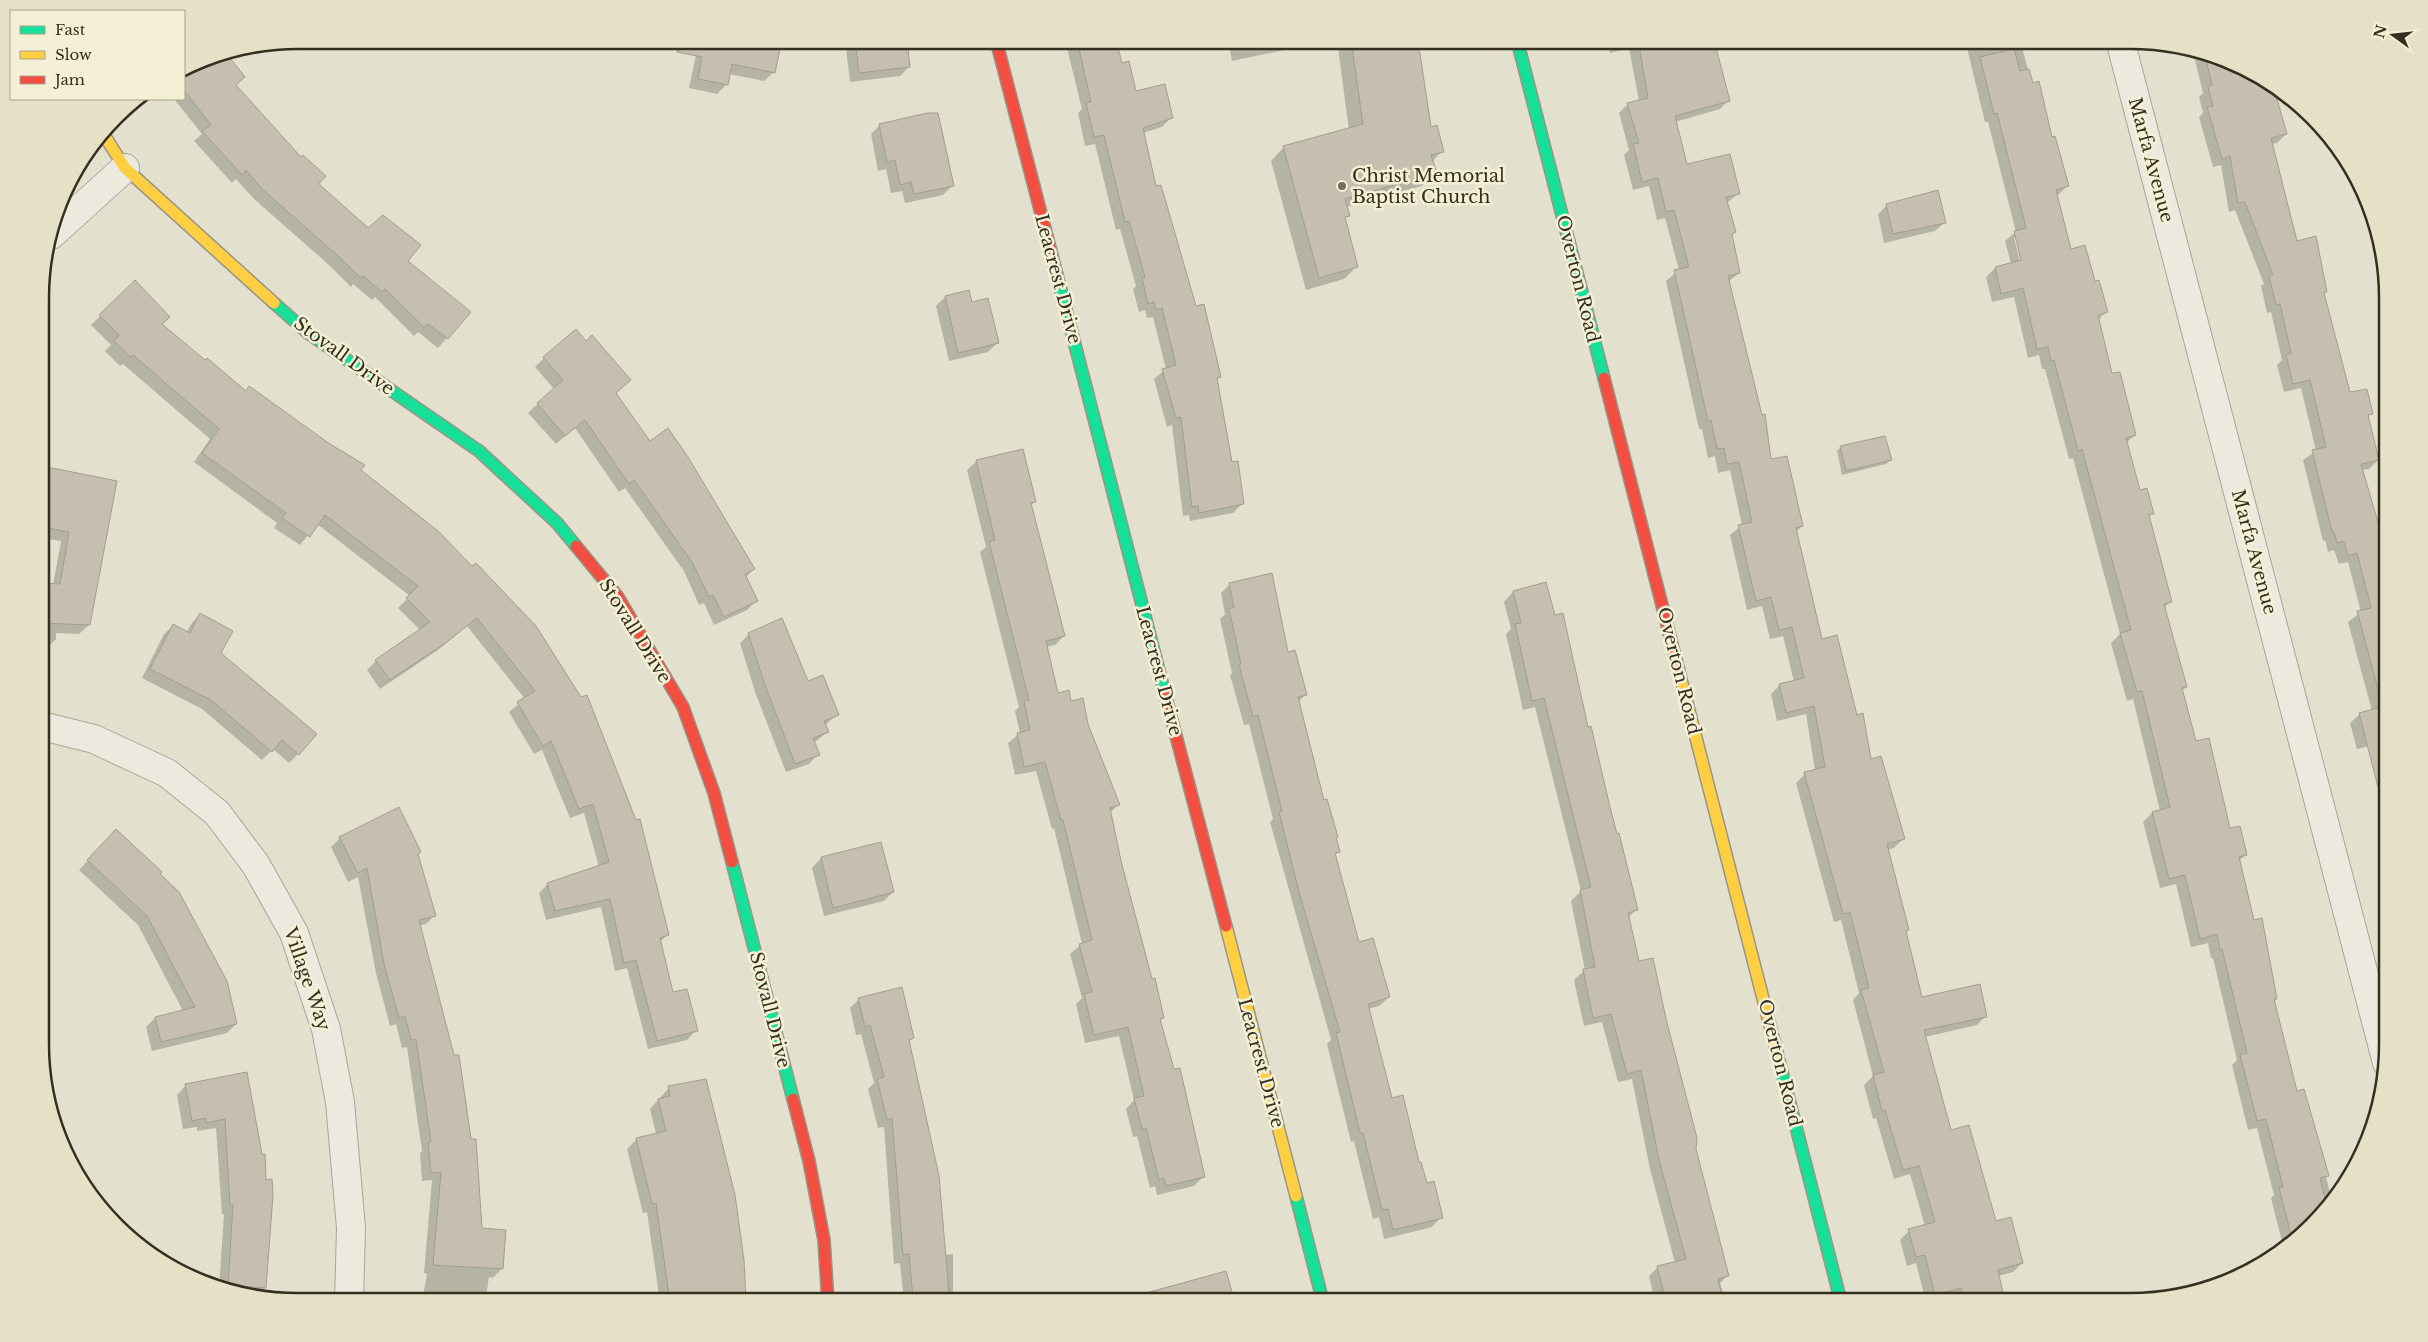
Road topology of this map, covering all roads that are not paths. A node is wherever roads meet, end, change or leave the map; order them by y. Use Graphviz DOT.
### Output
graph roads {
  1 [pos="998,49"];
  2 [pos="1518,49"];
  3 [pos="2122,49"];
  4 [pos="107,139"];
  5 [pos="125,168"];
  6 [pos="59,228"];
  7 [pos="49,728"];
  8 [pos="2379,1032"];
  9 [pos="349,1293"];
  10 [pos="827,1293"];
  11 [pos="1321,1293"];
  12 [pos="1839,1293"];
  1 -- 11 [label="street, Leacrest Drive"];
  2 -- 12 [label="street, Overton Road"];
  3 -- 8 [label="street, Marfa Avenue"];
  4 -- 5 [label="street, Stovall Drive"];
  5 -- 6 [label="street"];
  5 -- 10 [label="street, Stovall Drive"];
  7 -- 9 [label="street, Village Way"];
}
